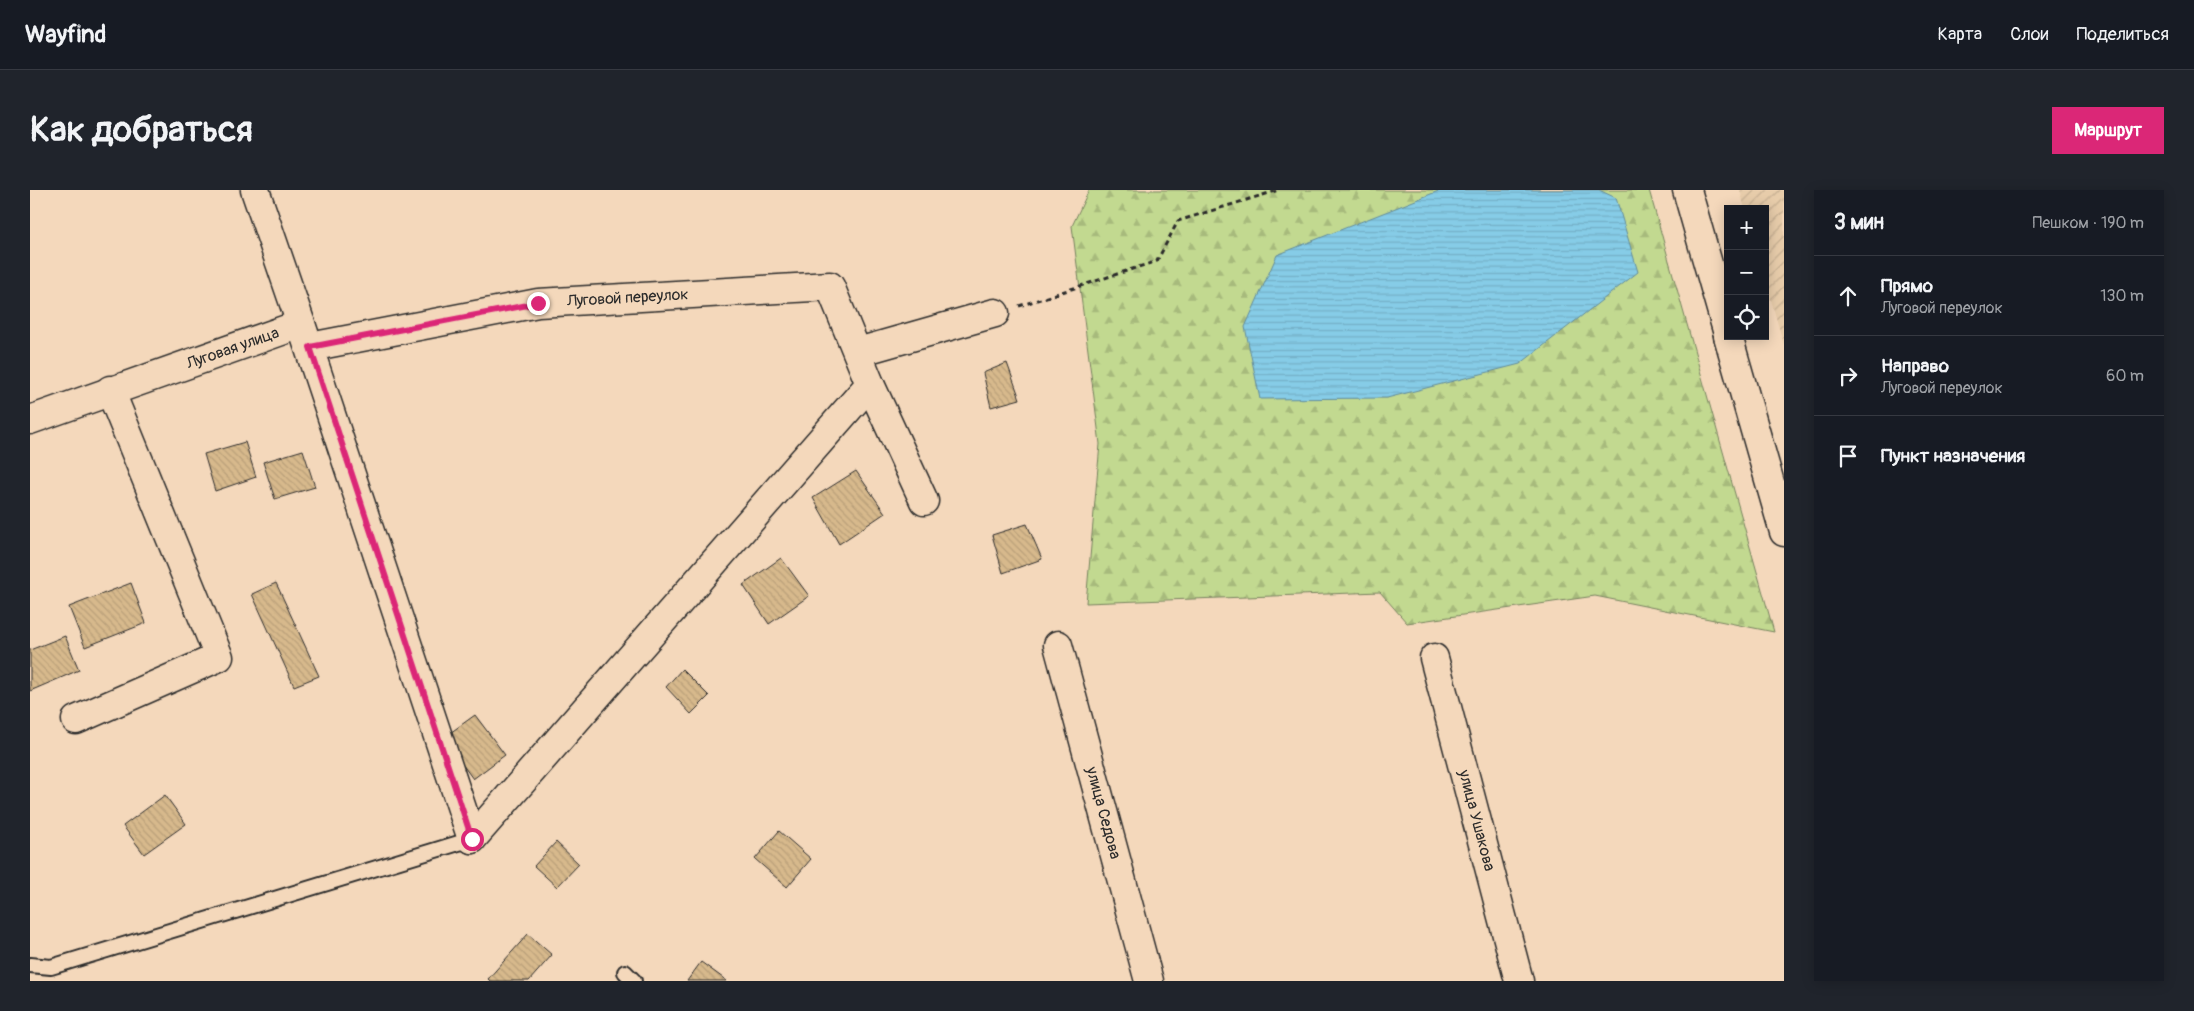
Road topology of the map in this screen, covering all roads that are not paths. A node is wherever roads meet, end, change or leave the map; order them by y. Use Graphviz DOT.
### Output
graph roads {
  1 [pos="255,190"];
  2 [pos="1687,190"];
  3 [pos="995,314"];
  4 [pos="1724,321"];
  5 [pos="306,335"];
  6 [pos="1729,340"];
  7 [pos="858,352"];
  8 [pos="870,384"];
  9 [pos="110,390"];
  10 [pos="30,420"];
  11 [pos="924,501"];
  12 [pos="1784,532"];
  13 [pos="1058,645"];
  14 [pos="1434,658"];
  15 [pos="76,720"];
  16 [pos="472,839"];
  17 [pos="30,965"];
  18 [pos="1149,981"];
  19 [pos="1519,981"];
  1 -- 5 [label="street"];
  2 -- 4 [label="street"];
  3 -- 7 [label="street"];
  5 -- 7 [label="street, Луговой переулок"];
  5 -- 9 [label="street, Луговая улица"];
  5 -- 16 [label="street"];
  6 -- 12 [label="street"];
  7 -- 8 [label="street"];
  8 -- 11 [label="street"];
  8 -- 16 [label="street"];
  9 -- 10 [label="street, Луговая улица"];
  9 -- 15 [label="street"];
  13 -- 18 [label="street, улица Седова"];
  14 -- 19 [label="street, улица Ушакова"];
  16 -- 17 [label="lane"];
}
